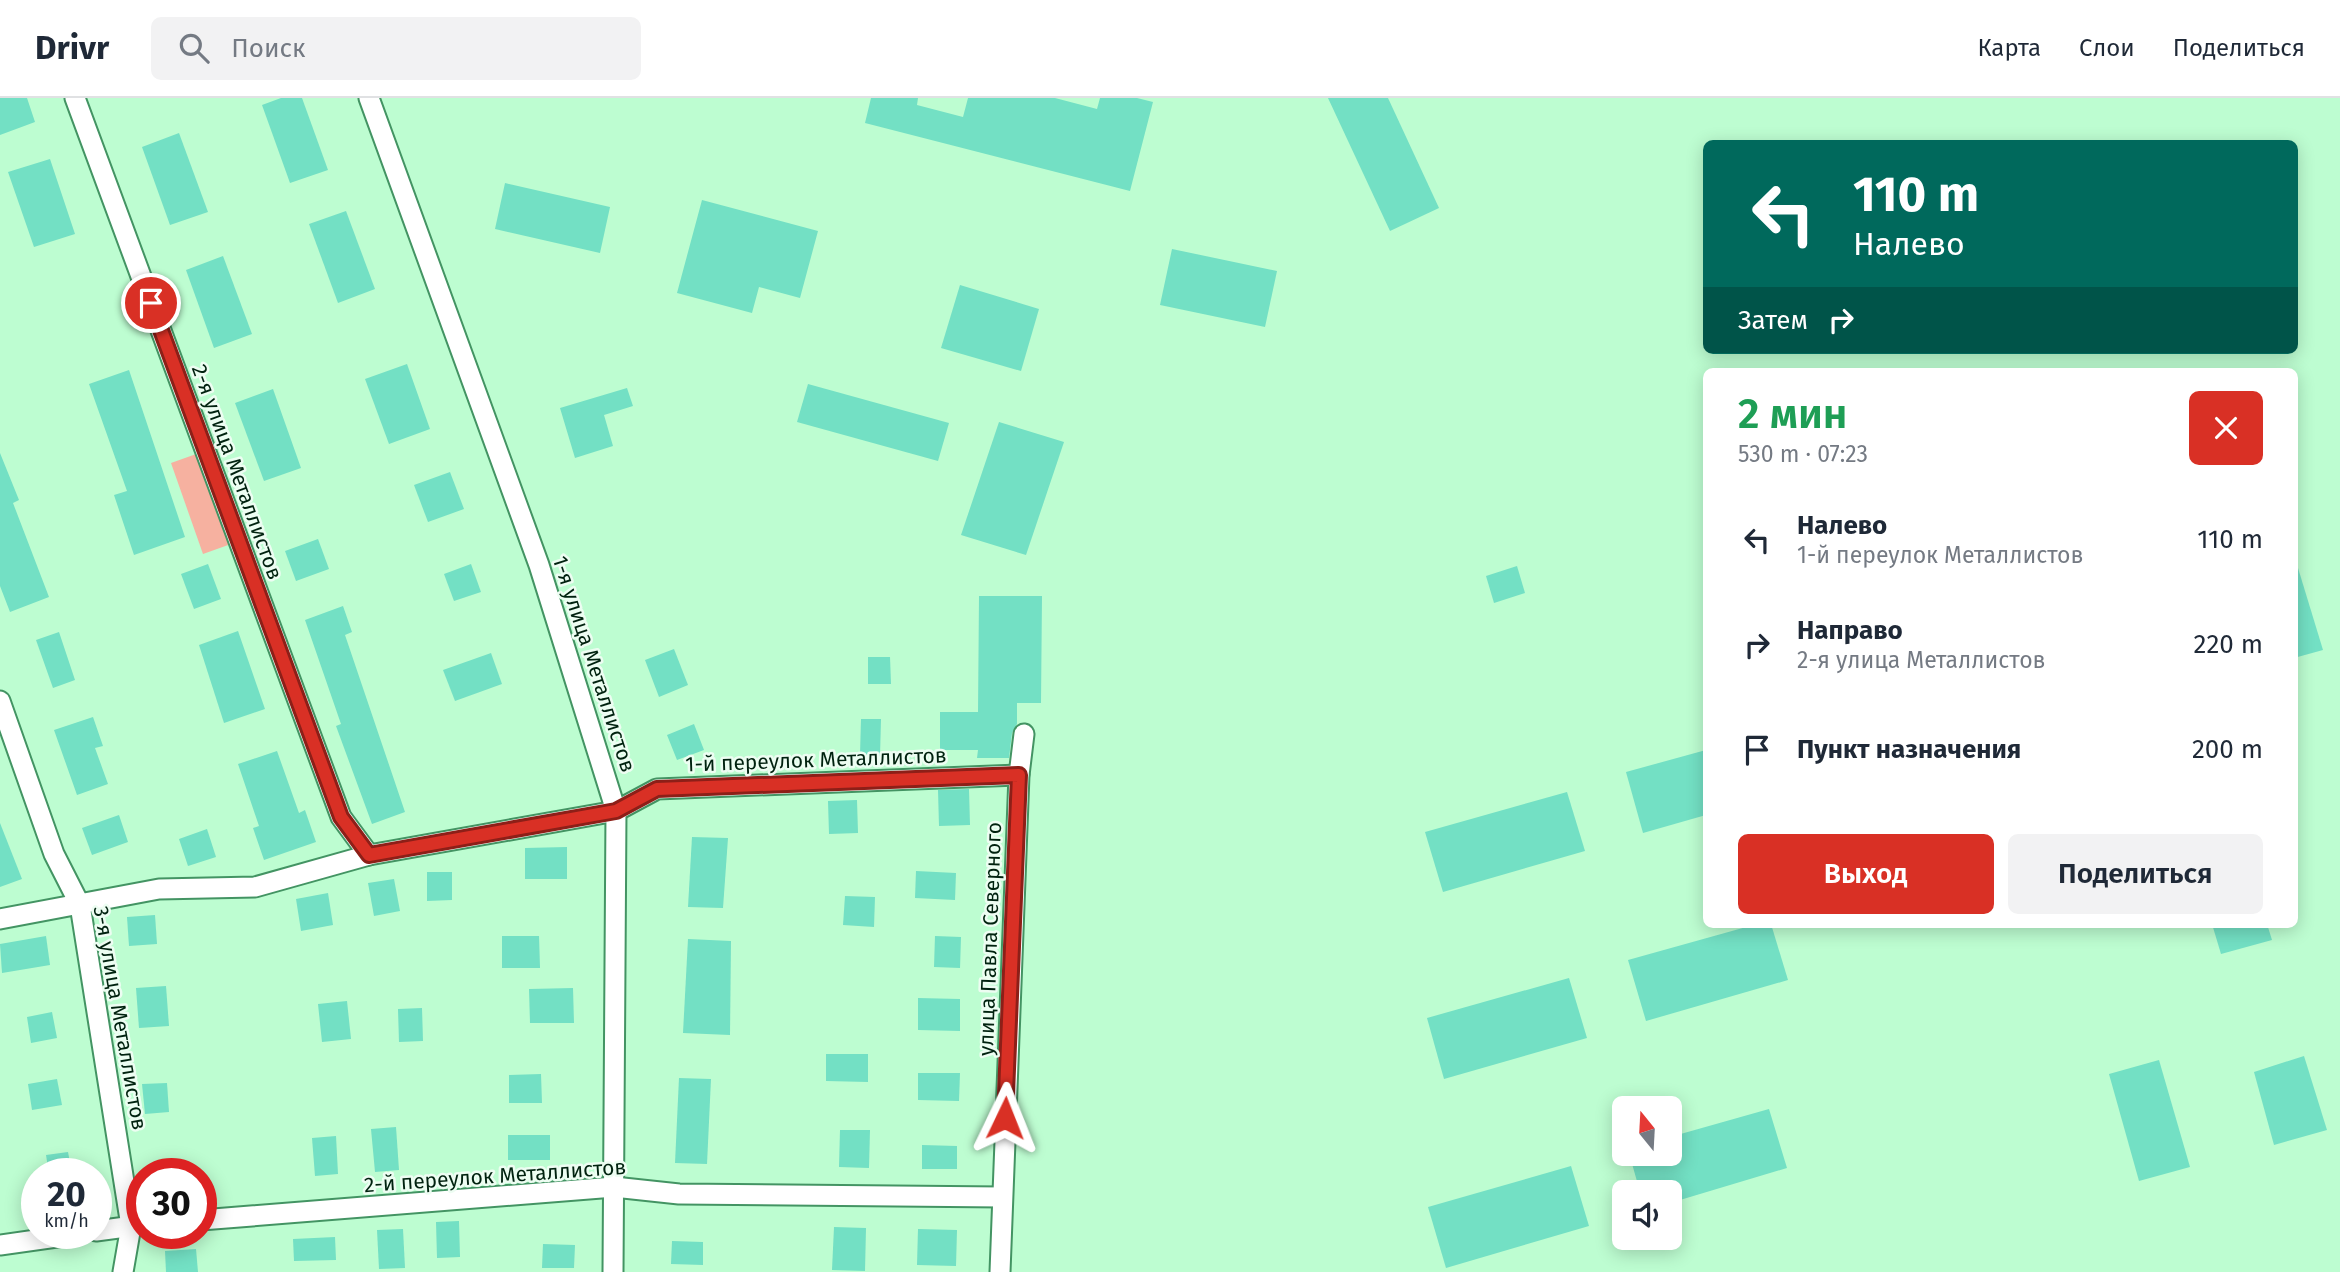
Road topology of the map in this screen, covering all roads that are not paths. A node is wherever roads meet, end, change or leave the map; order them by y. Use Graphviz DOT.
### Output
graph roads {
  1 [pos="75,98"];
  2 [pos="369,98"];
  3 [pos="0,701"];
  4 [pos="1024,734"];
  5 [pos="1019,775"];
  6 [pos="616,811"];
  7 [pos="369,855"];
  8 [pos="80,905"];
  9 [pos="0,919"];
  10 [pos="126,1163"];
  11 [pos="614,1187"];
  12 [pos="1002,1197"];
  13 [pos="217,1219"];
  14 [pos="21,1242"];
  15 [pos="0,1245"];
  16 [pos="130,1249"];
  17 [pos="123,1272"];
  18 [pos="613,1272"];
  19 [pos="1000,1272"];
  1 -- 7 [label="street, 2-я улица Металлистов"];
  2 -- 6 [label="street, 1-я улица Металлистов"];
  3 -- 8 [label="street, 3-я улица Металлистов"];
  4 -- 5 [label="street, улица Павла Северного"];
  5 -- 6 [label="street, 1-й переулок Металлистов"];
  5 -- 12 [label="street, улица Павла Северного"];
  6 -- 7 [label="street, 1-й переулок Металлистов"];
  6 -- 11 [label="street, 1-я улица Металлистов"];
  7 -- 8 [label="street, 1-й переулок Металлистов"];
  8 -- 9 [label="street, 1-й переулок Металлистов"];
  8 -- 10 [label="street, 3-я улица Металлистов"];
  11 -- 12 [label="street, 2-й переулок Металлистов"];
  11 -- 13 [label="street, 2-й переулок Металлистов"];
  11 -- 18 [label="street, 1-я улица Металлистов"];
  12 -- 19 [label="street, улица Павла Северного"];
  14 -- 15 [label="street"];
  16 -- 17 [label="street, 3-я улица Металлистов"];
}
